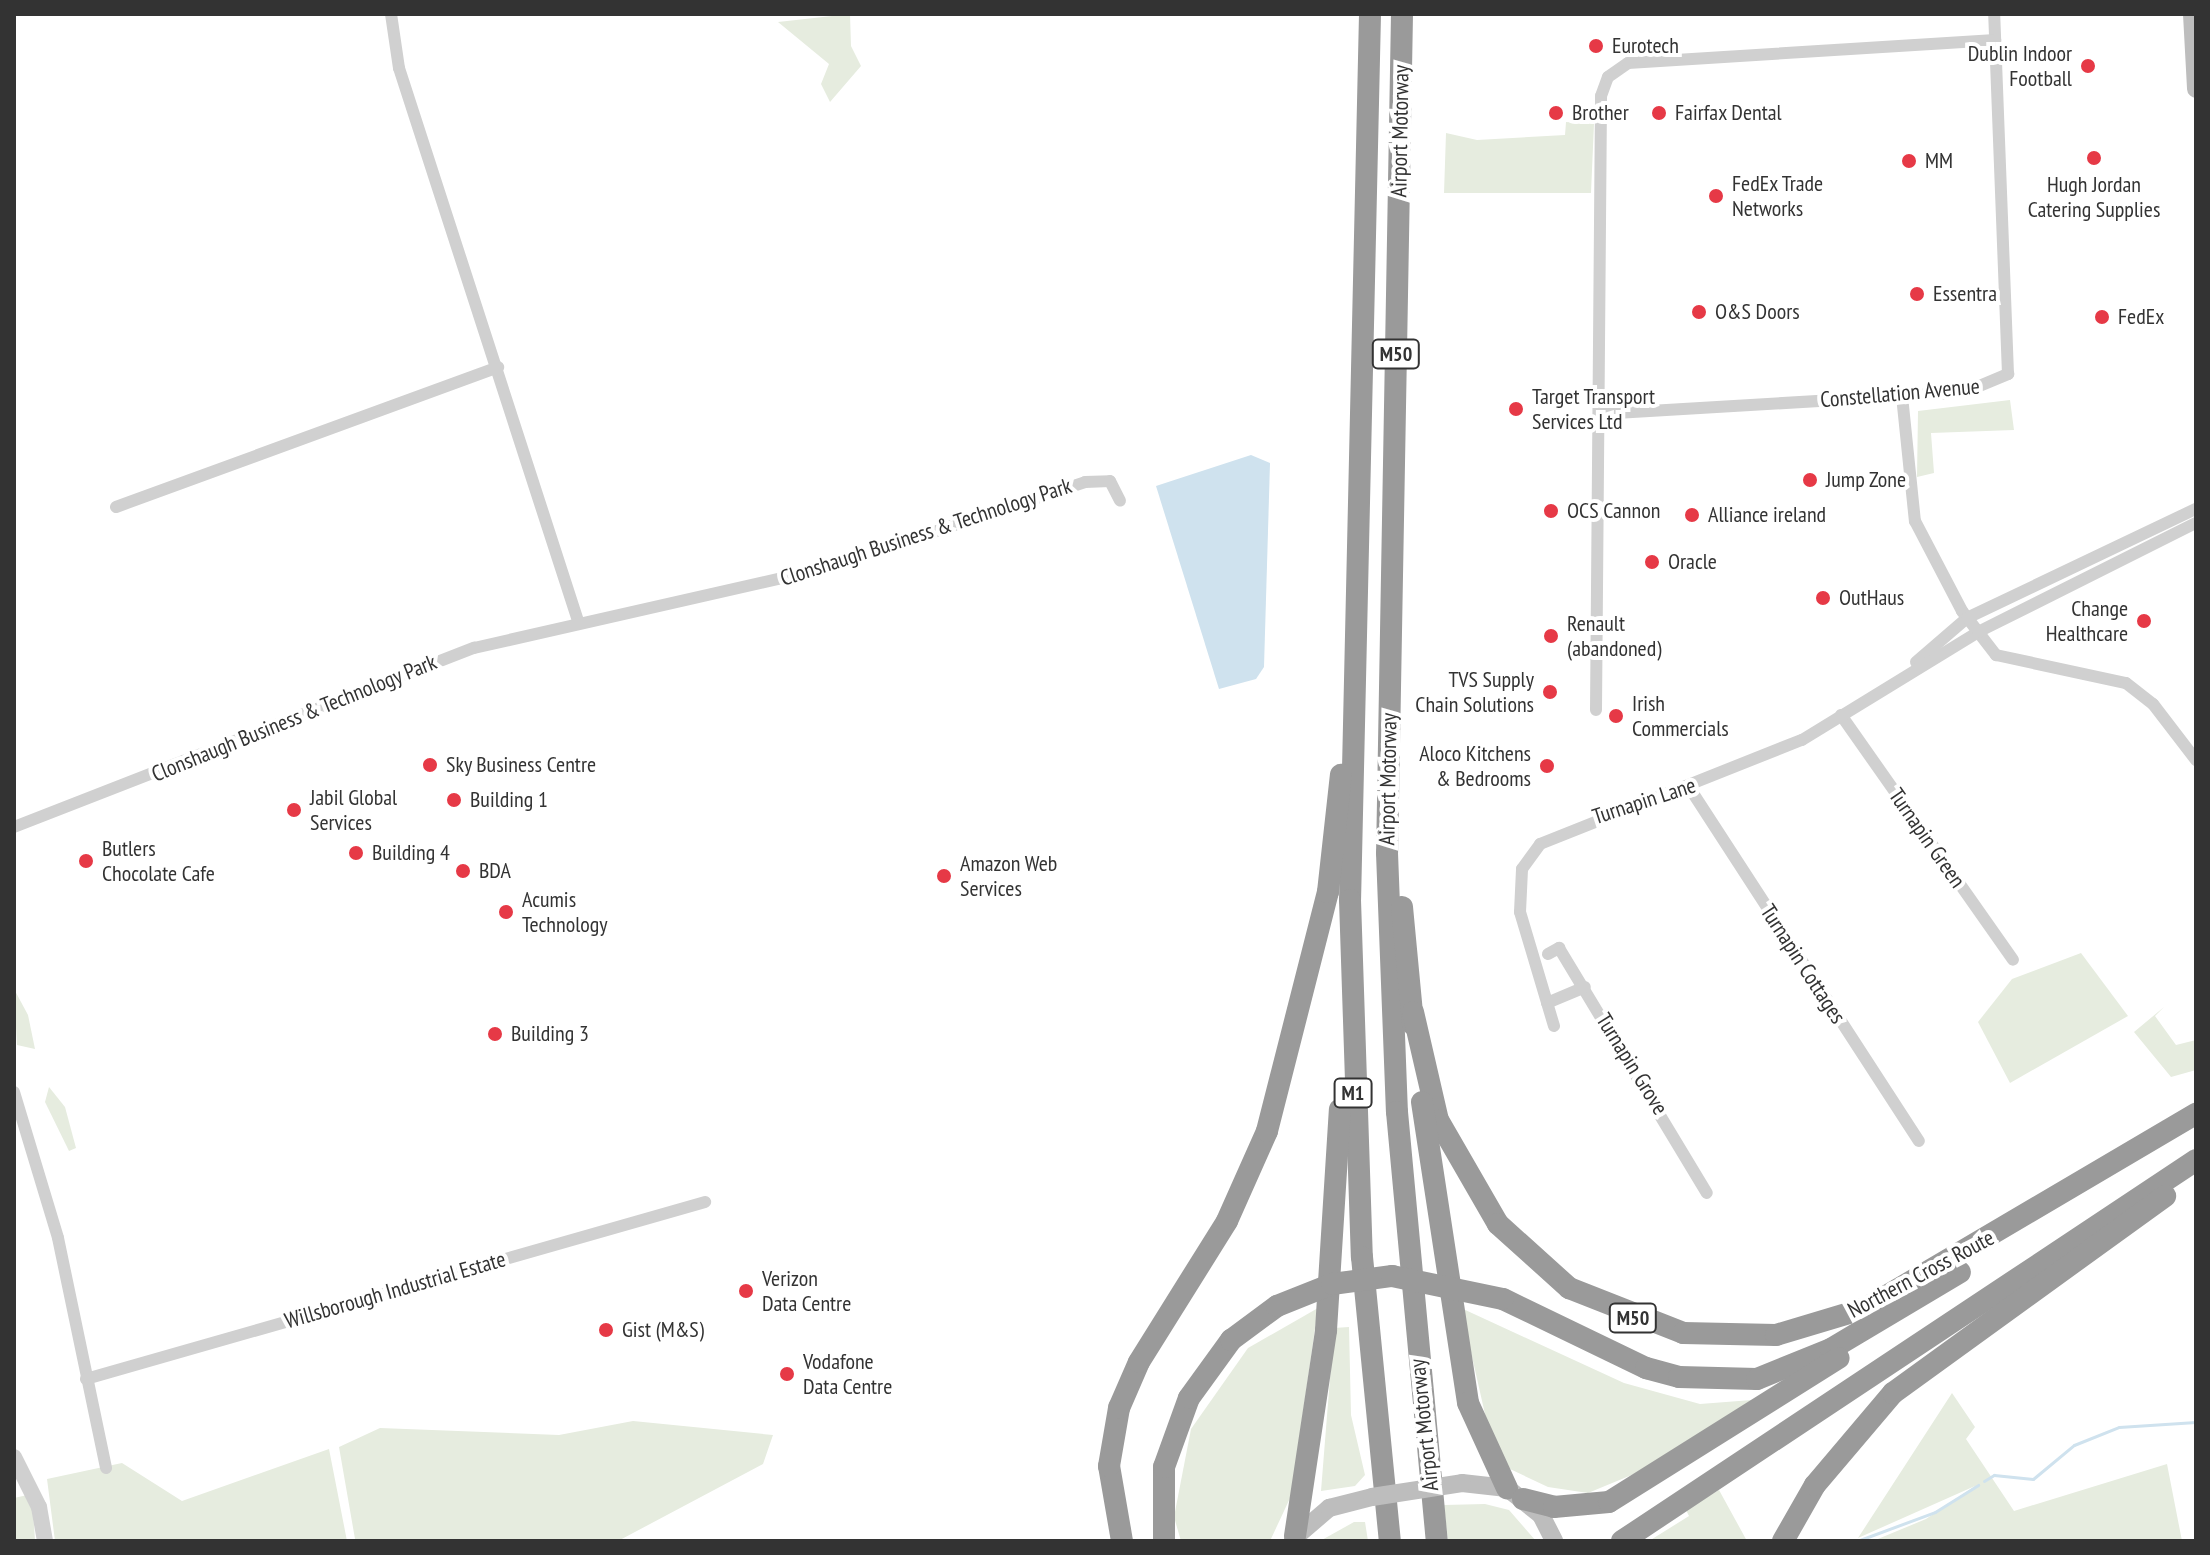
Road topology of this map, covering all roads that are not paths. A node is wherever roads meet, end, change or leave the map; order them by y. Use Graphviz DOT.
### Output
graph roads {
  1 [pos="391,14"];
  2 [pos="1370,14"];
  3 [pos="1402,14"];
  4 [pos="1994,14"];
  5 [pos="2192,14"];
  6 [pos="1995,40"];
  7 [pos="2196,89"];
  8 [pos="498,367"];
  9 [pos="1902,396"];
  10 [pos="1599,414"];
  11 [pos="1120,501"];
  12 [pos="116,507"];
  13 [pos="2196,509"];
  14 [pos="2196,523"];
  15 [pos="1967,618"];
  16 [pos="578,621"];
  17 [pos="1978,632"];
  18 [pos="1354,643"];
  19 [pos="1896,680"];
  20 [pos="1389,695"];
  21 [pos="1596,710"];
  22 [pos="1841,715"];
  23 [pos="2196,760"];
  24 [pos="1689,787"];
  25 [pos="14,827"];
  26 [pos="1350,900"];
  27 [pos="1548,954"];
  28 [pos="2013,960"];
  29 [pos="1585,987"];
  30 [pos="1547,1003"];
  31 [pos="1413,1012"];
  32 [pos="1554,1026"];
  33 [pos="14,1092"];
  34 [pos="2196,1116"];
  35 [pos="1919,1141"];
  36 [pos="2196,1160"];
  37 [pos="2196,1175"];
  38 [pos="1707,1193"];
  39 [pos="705,1202"];
  40 [pos="1935,1288"];
  41 [pos="1929,1368"];
  42 [pos="86,1379"];
  43 [pos="14,1457"];
  44 [pos="106,1468"];
  45 [pos="1515,1493"];
  46 [pos="1293,1538"];
  47 [pos="45,1541"];
  48 [pos="1122,1541"];
  49 [pos="1164,1541"];
  50 [pos="1390,1541"];
  51 [pos="1437,1541"];
  52 [pos="1554,1541"];
  53 [pos="1622,1541"];
  54 [pos="1783,1541"];
  55 [pos="1797,1541"];
  1 -- 8 [label="street"];
  2 -- 18 [label="highway, Airport Motorway / M50"];
  3 -- 20 [label="highway, Airport Motorway / M50"];
  4 -- 6 [label="street, Constellation Avenue"];
  5 -- 7 [label="main road"];
  6 -- 9 [label="street, Constellation Avenue"];
  6 -- 10 [label="street"];
  8 -- 12 [label="street"];
  8 -- 16 [label="street"];
  9 -- 10 [label="street, Constellation Avenue"];
  9 -- 15 [label="street"];
  10 -- 21 [label="street"];
  11 -- 16 [label="street, Clonshaugh Business & Technology Park"];
  13 -- 15 [label="street, Turnapin Lane"];
  14 -- 17 [label="street, Turnapin Lane"];
  15 -- 17 [label="street"];
  15 -- 19 [label="street, Turnapin Lane"];
  16 -- 25 [label="street, Clonshaugh Business & Technology Park"];
  17 -- 19 [label="street, Turnapin Lane"];
  17 -- 23 [label="street"];
  18 -- 26 [label="highway, Airport Motorway / M1"];
  18 -- 48 [label="highway, M50"];
  19 -- 22 [label="street, Turnapin Lane"];
  20 -- 31 [label="highway, M50"];
  20 -- 51 [label="highway, Airport Motorway / M1"];
  22 -- 24 [label="street, Turnapin Lane"];
  22 -- 28 [label="street, Turnapin Green"];
  24 -- 30 [label="street, Turnapin Lane"];
  24 -- 35 [label="street, Turnapin Cottages"];
  26 -- 46 [label="highway"];
  26 -- 50 [label="highway, Airport Motorway / M1"];
  27 -- 29 [label="street, Turnapin Grove"];
  29 -- 30 [label="street"];
  29 -- 38 [label="street, Turnapin Grove"];
  30 -- 32 [label="street, Turnapin Lane"];
  31 -- 34 [label="highway, Northern Cross Route / M50"];
  31 -- 45 [label="highway"];
  33 -- 42 [label="street"];
  34 -- 40 [label="highway, M50"];
  36 -- 53 [label="highway"];
  37 -- 41 [label="highway"];
  39 -- 42 [label="street, Willsborough Industrial Estate"];
  40 -- 45 [label="highway, M50"];
  40 -- 49 [label="highway, bridge"];
  41 -- 54 [label="highway"];
  41 -- 55 [label="highway"];
  42 -- 44 [label="street"];
  43 -- 47 [label="street"];
  45 -- 46 [label="main road, bridge"];
  45 -- 52 [label="main road"];
}
